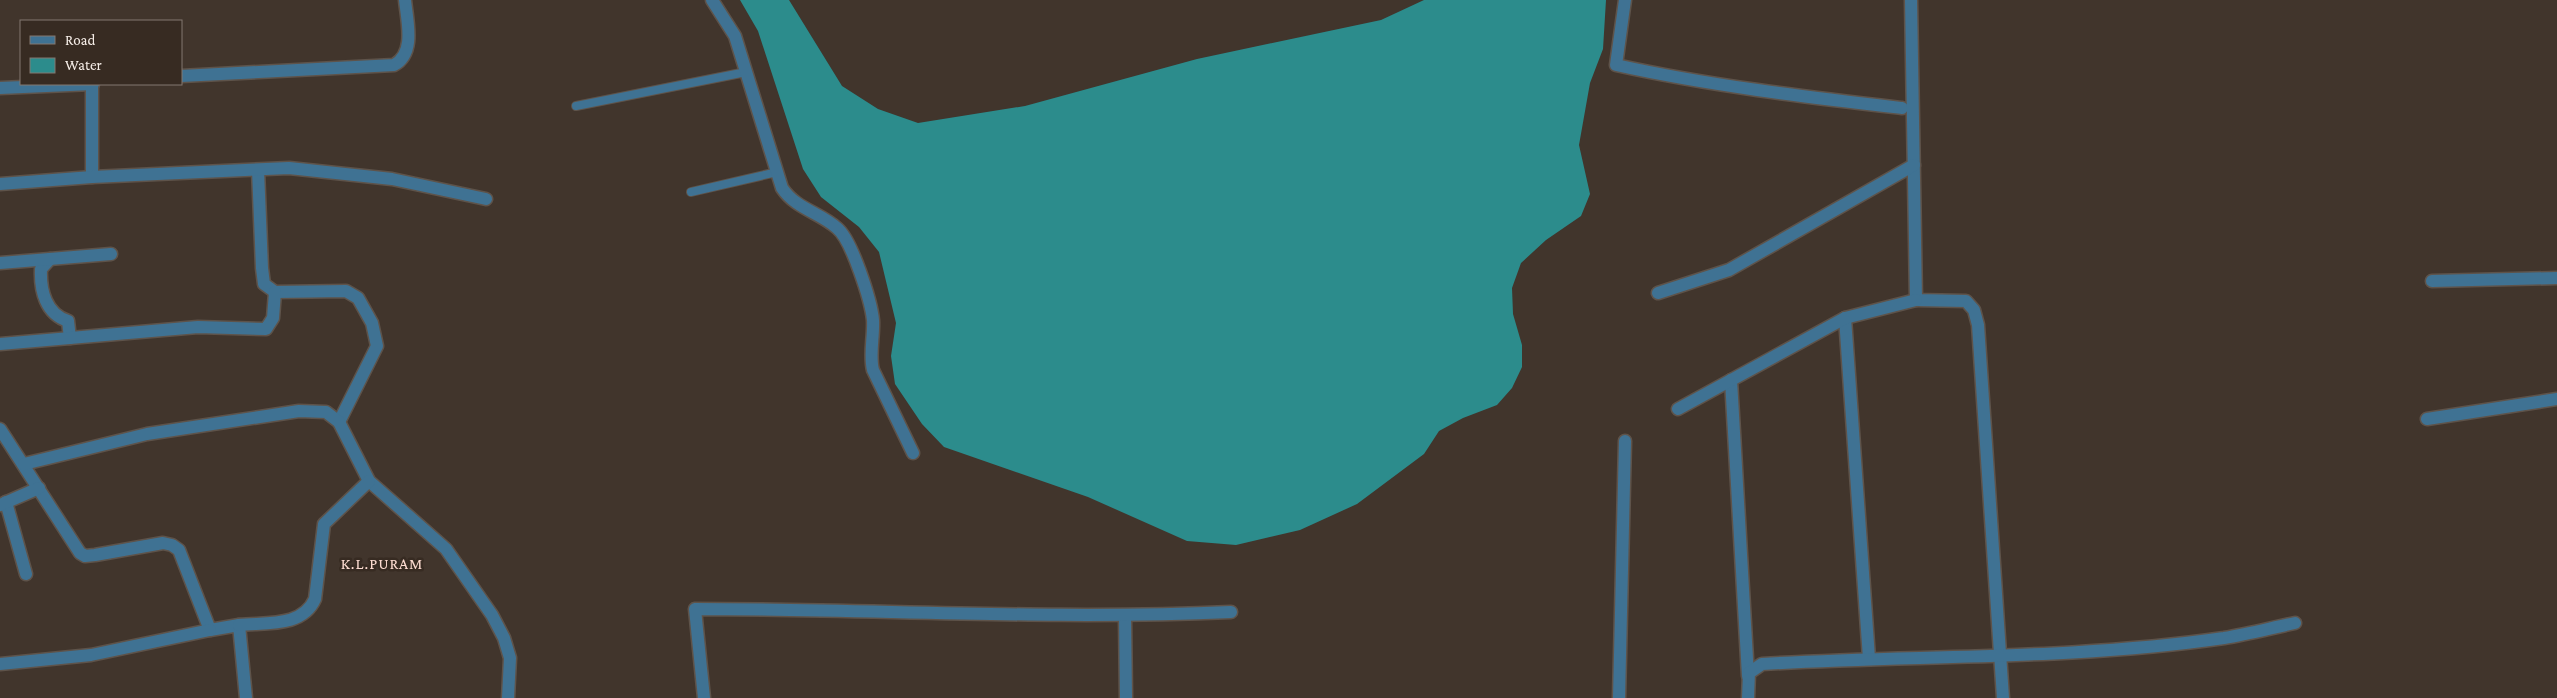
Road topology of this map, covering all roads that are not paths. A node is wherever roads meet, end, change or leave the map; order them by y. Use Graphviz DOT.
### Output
graph roads {
  1 [pos="405,0"];
  2 [pos="712,0"];
  3 [pos="1625,0"];
  4 [pos="1911,0"];
  5 [pos="746,72"];
  6 [pos="182,76"];
  7 [pos="69,85"];
  8 [pos="92,85"];
  9 [pos="0,88"];
  10 [pos="576,106"];
  11 [pos="1902,108"];
  12 [pos="1914,165"];
  13 [pos="258,170"];
  14 [pos="776,172"];
  15 [pos="92,177"];
  16 [pos="0,184"];
  17 [pos="691,192"];
  18 [pos="486,199"];
  19 [pos="111,254"];
  20 [pos="50,259"];
  21 [pos="0,263"];
  22 [pos="2557,278"];
  23 [pos="2432,281"];
  24 [pos="275,292"];
  25 [pos="1658,293"];
  26 [pos="1916,300"];
  27 [pos="1845,318"];
  28 [pos="70,338"];
  29 [pos="0,344"];
  30 [pos="1732,380"];
  31 [pos="2557,398"];
  32 [pos="1678,409"];
  33 [pos="2427,419"];
  34 [pos="339,422"];
  35 [pos="0,429"];
  36 [pos="1625,441"];
  37 [pos="914,453"];
  38 [pos="24,464"];
  39 [pos="369,481"];
  40 [pos="39,488"];
  41 [pos="3,504"];
  42 [pos="26,574"];
  43 [pos="1231,612"];
  44 [pos="1125,617"];
  45 [pos="2295,623"];
  46 [pos="239,625"];
  47 [pos="210,630"];
  48 [pos="2000,654"];
  49 [pos="1870,658"];
  50 [pos="0,664"];
  51 [pos="1748,676"];
  52 [pos="246,698"];
  53 [pos="508,698"];
  54 [pos="704,698"];
  55 [pos="1126,698"];
  56 [pos="1619,698"];
  57 [pos="1748,698"];
  58 [pos="2003,698"];
  1 -- 6 [label="street"];
  2 -- 5 [label="street"];
  3 -- 11 [label="street"];
  4 -- 12 [label="street"];
  5 -- 10 [label="lane"];
  5 -- 14 [label="street"];
  7 -- 9 [label="street"];
  8 -- 15 [label="street"];
  12 -- 25 [label="street"];
  12 -- 26 [label="street"];
  13 -- 15 [label="street"];
  13 -- 18 [label="street"];
  13 -- 24 [label="street"];
  14 -- 17 [label="lane"];
  14 -- 37 [label="street"];
  15 -- 16 [label="street"];
  19 -- 20 [label="street"];
  20 -- 21 [label="street"];
  20 -- 28 [label="street"];
  22 -- 23 [label="street"];
  24 -- 28 [label="street"];
  24 -- 34 [label="street"];
  26 -- 27 [label="street"];
  26 -- 48 [label="street"];
  27 -- 30 [label="street"];
  27 -- 49 [label="street"];
  28 -- 29 [label="street"];
  30 -- 32 [label="street"];
  30 -- 51 [label="street"];
  31 -- 33 [label="street"];
  34 -- 38 [label="street"];
  34 -- 39 [label="street"];
  35 -- 38 [label="street"];
  36 -- 56 [label="street"];
  38 -- 40 [label="street"];
  39 -- 46 [label="street"];
  39 -- 53 [label="street"];
  40 -- 41 [label="street"];
  40 -- 47 [label="street"];
  41 -- 42 [label="street"];
  43 -- 44 [label="street"];
  44 -- 54 [label="street"];
  44 -- 55 [label="street"];
  45 -- 48 [label="street"];
  46 -- 47 [label="street"];
  46 -- 52 [label="street"];
  47 -- 50 [label="street"];
  48 -- 49 [label="street"];
  48 -- 58 [label="street"];
  49 -- 51 [label="street"];
  51 -- 57 [label="street"];
}
